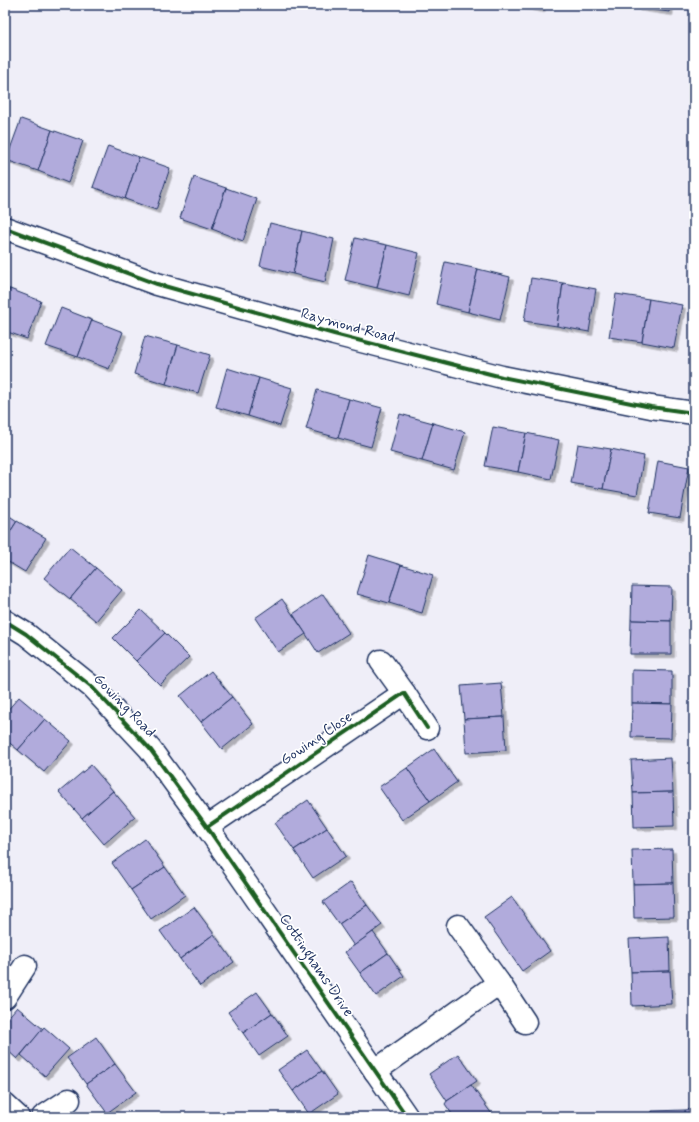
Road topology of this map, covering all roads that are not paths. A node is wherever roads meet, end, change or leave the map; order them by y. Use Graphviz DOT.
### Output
graph roads {
  1 [pos="5,228"];
  2 [pos="694,413"];
  3 [pos="5,621"];
  4 [pos="381,661"];
  5 [pos="404,693"];
  6 [pos="427,728"];
  7 [pos="207,827"];
  8 [pos="458,926"];
  9 [pos="25,966"];
  10 [pos="499,983"];
  11 [pos="5,997"];
  12 [pos="525,1022"];
  13 [pos="375,1071"];
  14 [pos="69,1100"];
  15 [pos="5,1105"];
  16 [pos="18,1117"];
  17 [pos="44,1117"];
  18 [pos="407,1117"];
  1 -- 2 [label="street, Raymond Road"];
  3 -- 7 [label="street, Gowing Road"];
  4 -- 5 [label="street"];
  5 -- 6 [label="street"];
  5 -- 7 [label="street, Gowing Close"];
  7 -- 13 [label="street, Cottinghams Drive"];
  8 -- 10 [label="street"];
  9 -- 11 [label="street"];
  10 -- 12 [label="street"];
  10 -- 13 [label="street"];
  13 -- 18 [label="street, Cottinghams Drive"];
  14 -- 17 [label="street"];
  15 -- 16 [label="street"];
}
